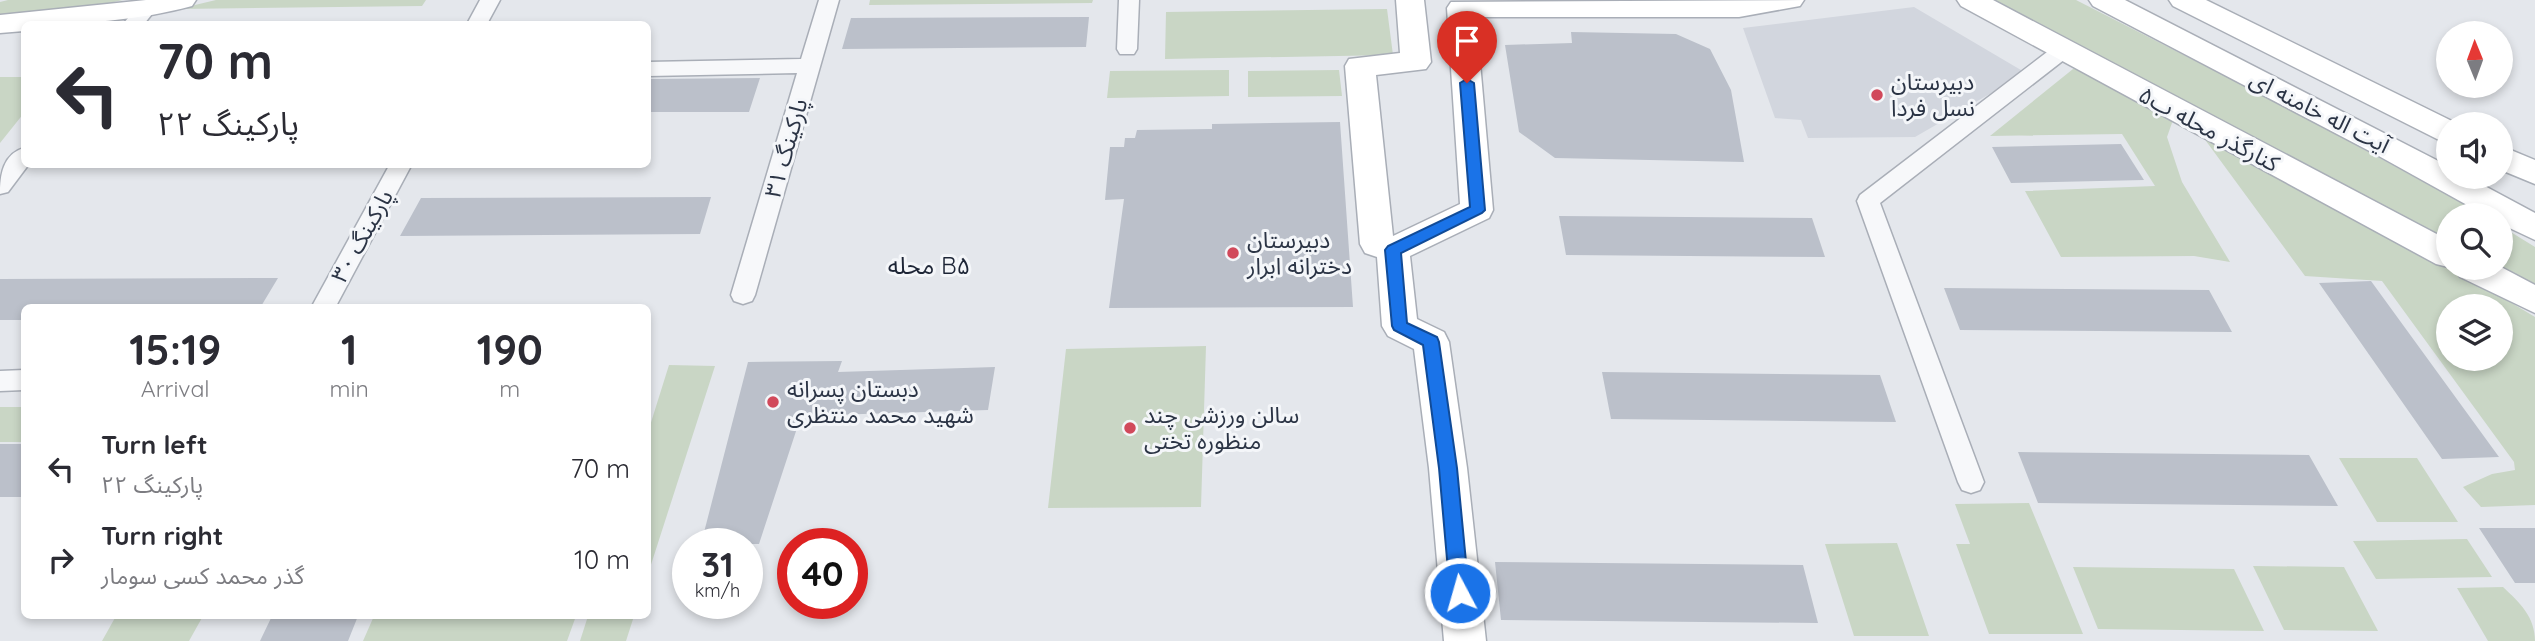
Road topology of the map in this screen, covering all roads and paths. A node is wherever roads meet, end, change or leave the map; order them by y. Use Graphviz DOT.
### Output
graph roads {
  1 [pos="182,0"];
  2 [pos="491,0"];
  3 [pos="830,0"];
  4 [pos="1129,0"];
  5 [pos="1410,0"];
  6 [pos="1790,0"];
  7 [pos="1971,0"];
  8 [pos="2103,0"];
  9 [pos="2183,0"];
  10 [pos="139,17"];
  11 [pos="60,21"];
  12 [pos="479,21"];
  13 [pos="21,23"];
  14 [pos="0,24"];
  15 [pos="1127,49"];
  16 [pos="2062,51"];
  17 [pos="809,66"];
  18 [pos="651,69"];
  19 [pos="2436,126"];
  20 [pos="21,160"];
  21 [pos="2513,163"];
  22 [pos="399,168"];
  23 [pos="2535,173"];
  24 [pos="0,186"];
  25 [pos="2535,228"];
  26 [pos="2436,249"];
  27 [pos="1393,250"];
  28 [pos="2496,280"];
  29 [pos="743,295"];
  30 [pos="2535,300"];
  31 [pos="325,304"];
  32 [pos="21,380"];
  33 [pos="0,381"];
  34 [pos="1971,482"];
  35 [pos="1465,641"];
  1 -- 10 [label="street"];
  2 -- 12 [label="street"];
  3 -- 17 [label="street, پارکینگ ۳۱"];
  4 -- 15 [label="street"];
  5 -- 27 [label="street"];
  6 -- 27 [label="street"];
  7 -- 16 [label="street, کنارگذر محله ب۵"];
  8 -- 25 [label="street, آیت اله خامنه ای"];
  9 -- 19 [label="street, آیت اله خامنه ای"];
  10 -- 11 [label="street"];
  13 -- 14 [label="street"];
  16 -- 26 [label="street, کنارگذر محله ب۵"];
  16 -- 34 [label="street"];
  17 -- 18 [label="street"];
  17 -- 29 [label="street, پارکینگ ۳۱"];
  20 -- 24 [label="street"];
  21 -- 23 [label="street"];
  22 -- 31 [label="street, پارکینگ ۳۰"];
  27 -- 35 [label="street"];
  28 -- 30 [label="street"];
  32 -- 33 [label="street"];
}
